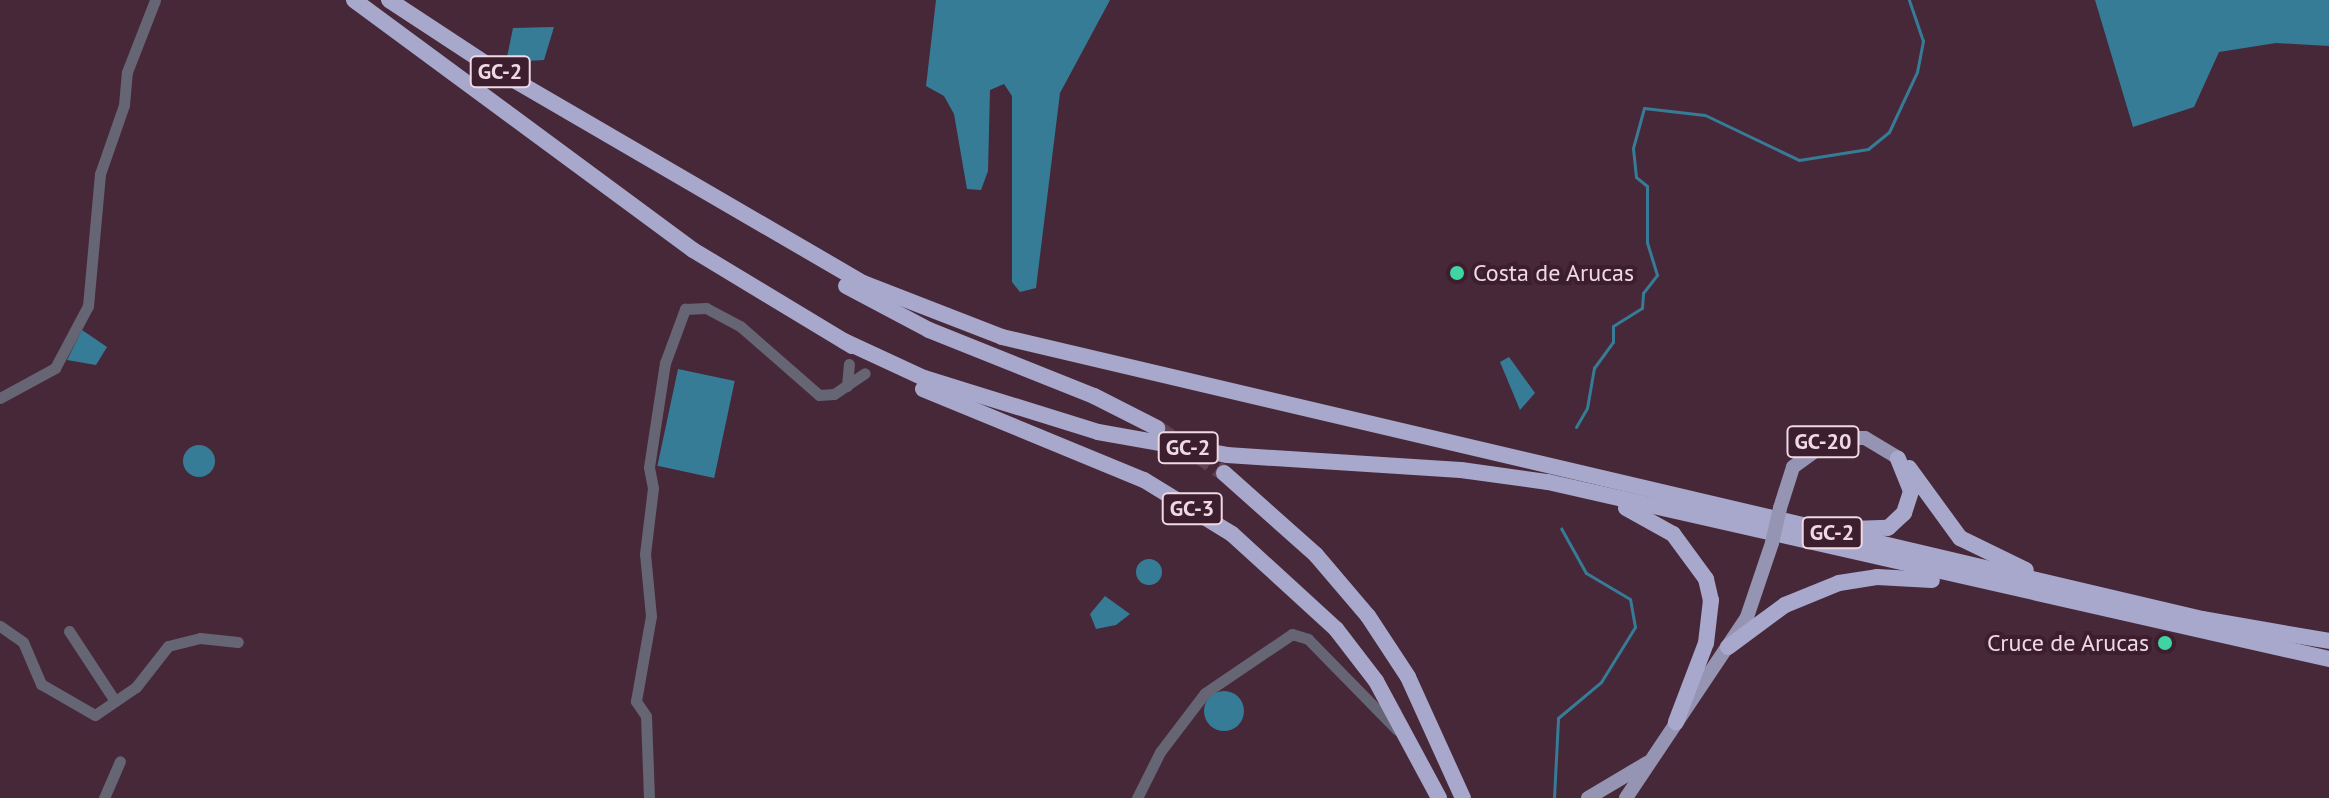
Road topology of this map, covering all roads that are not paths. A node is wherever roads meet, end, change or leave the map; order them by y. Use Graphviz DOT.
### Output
graph roads {
  1 [pos="155,0"];
  2 [pos="354,0"];
  3 [pos="390,1"];
  4 [pos="768,231"];
  5 [pos="844,341"];
  6 [pos="849,364"];
  7 [pos="865,373"];
  8 [pos="846,387"];
  9 [pos="0,398"];
  10 [pos="1157,428"];
  11 [pos="1898,458"];
  12 [pos="1224,473"];
  13 [pos="1593,486"];
  14 [pos="2064,586"];
  15 [pos="2007,587"];
  16 [pos="0,626"];
  17 [pos="69,631"];
  18 [pos="2329,641"];
  19 [pos="238,642"];
  20 [pos="1728,647"];
  21 [pos="2329,659"];
  22 [pos="1372,690"];
  23 [pos="1355,693"];
  24 [pos="115,701"];
  25 [pos="1676,722"];
  26 [pos="1397,730"];
  27 [pos="1650,760"];
  28 [pos="120,761"];
  29 [pos="1640,778"];
  30 [pos="104,798"];
  31 [pos="649,798"];
  32 [pos="1137,798"];
  33 [pos="1431,798"];
  34 [pos="1439,798"];
  35 [pos="1463,798"];
  36 [pos="1588,798"];
  37 [pos="1626,798"];
  38 [pos="1637,798"];
  1 -- 9 [label="street"];
  2 -- 5 [label="highway, GC-2"];
  3 -- 4 [label="highway, GC-2"];
  4 -- 10 [label="highway"];
  4 -- 13 [label="highway, GC-2"];
  5 -- 13 [label="highway, GC-2"];
  5 -- 34 [label="highway, GC-3"];
  6 -- 8 [label="street"];
  7 -- 8 [label="street"];
  8 -- 31 [label="street"];
  11 -- 13 [label="highway"];
  11 -- 14 [label="highway"];
  11 -- 20 [label="main road, GC-20, bridge"];
  12 -- 35 [label="highway, GC-3"];
  13 -- 14 [label="highway, GC-2"];
  13 -- 15 [label="highway, GC-2"];
  13 -- 25 [label="highway"];
  14 -- 18 [label="highway, GC-2"];
  15 -- 20 [label="highway"];
  15 -- 21 [label="highway, GC-2"];
  16 -- 24 [label="street"];
  17 -- 24 [label="street"];
  19 -- 24 [label="street"];
  20 -- 25 [label="main road, GC-20"];
  22 -- 23 [label="street"];
  22 -- 26 [label="highway"];
  23 -- 26 [label="street"];
  23 -- 32 [label="street"];
  25 -- 27 [label="main road, GC-20"];
  26 -- 33 [label="highway"];
  27 -- 29 [label="main road, GC-20"];
  27 -- 36 [label="main road"];
  28 -- 30 [label="street"];
  29 -- 37 [label="main road, GC-20"];
  29 -- 38 [label="main road"];
}
